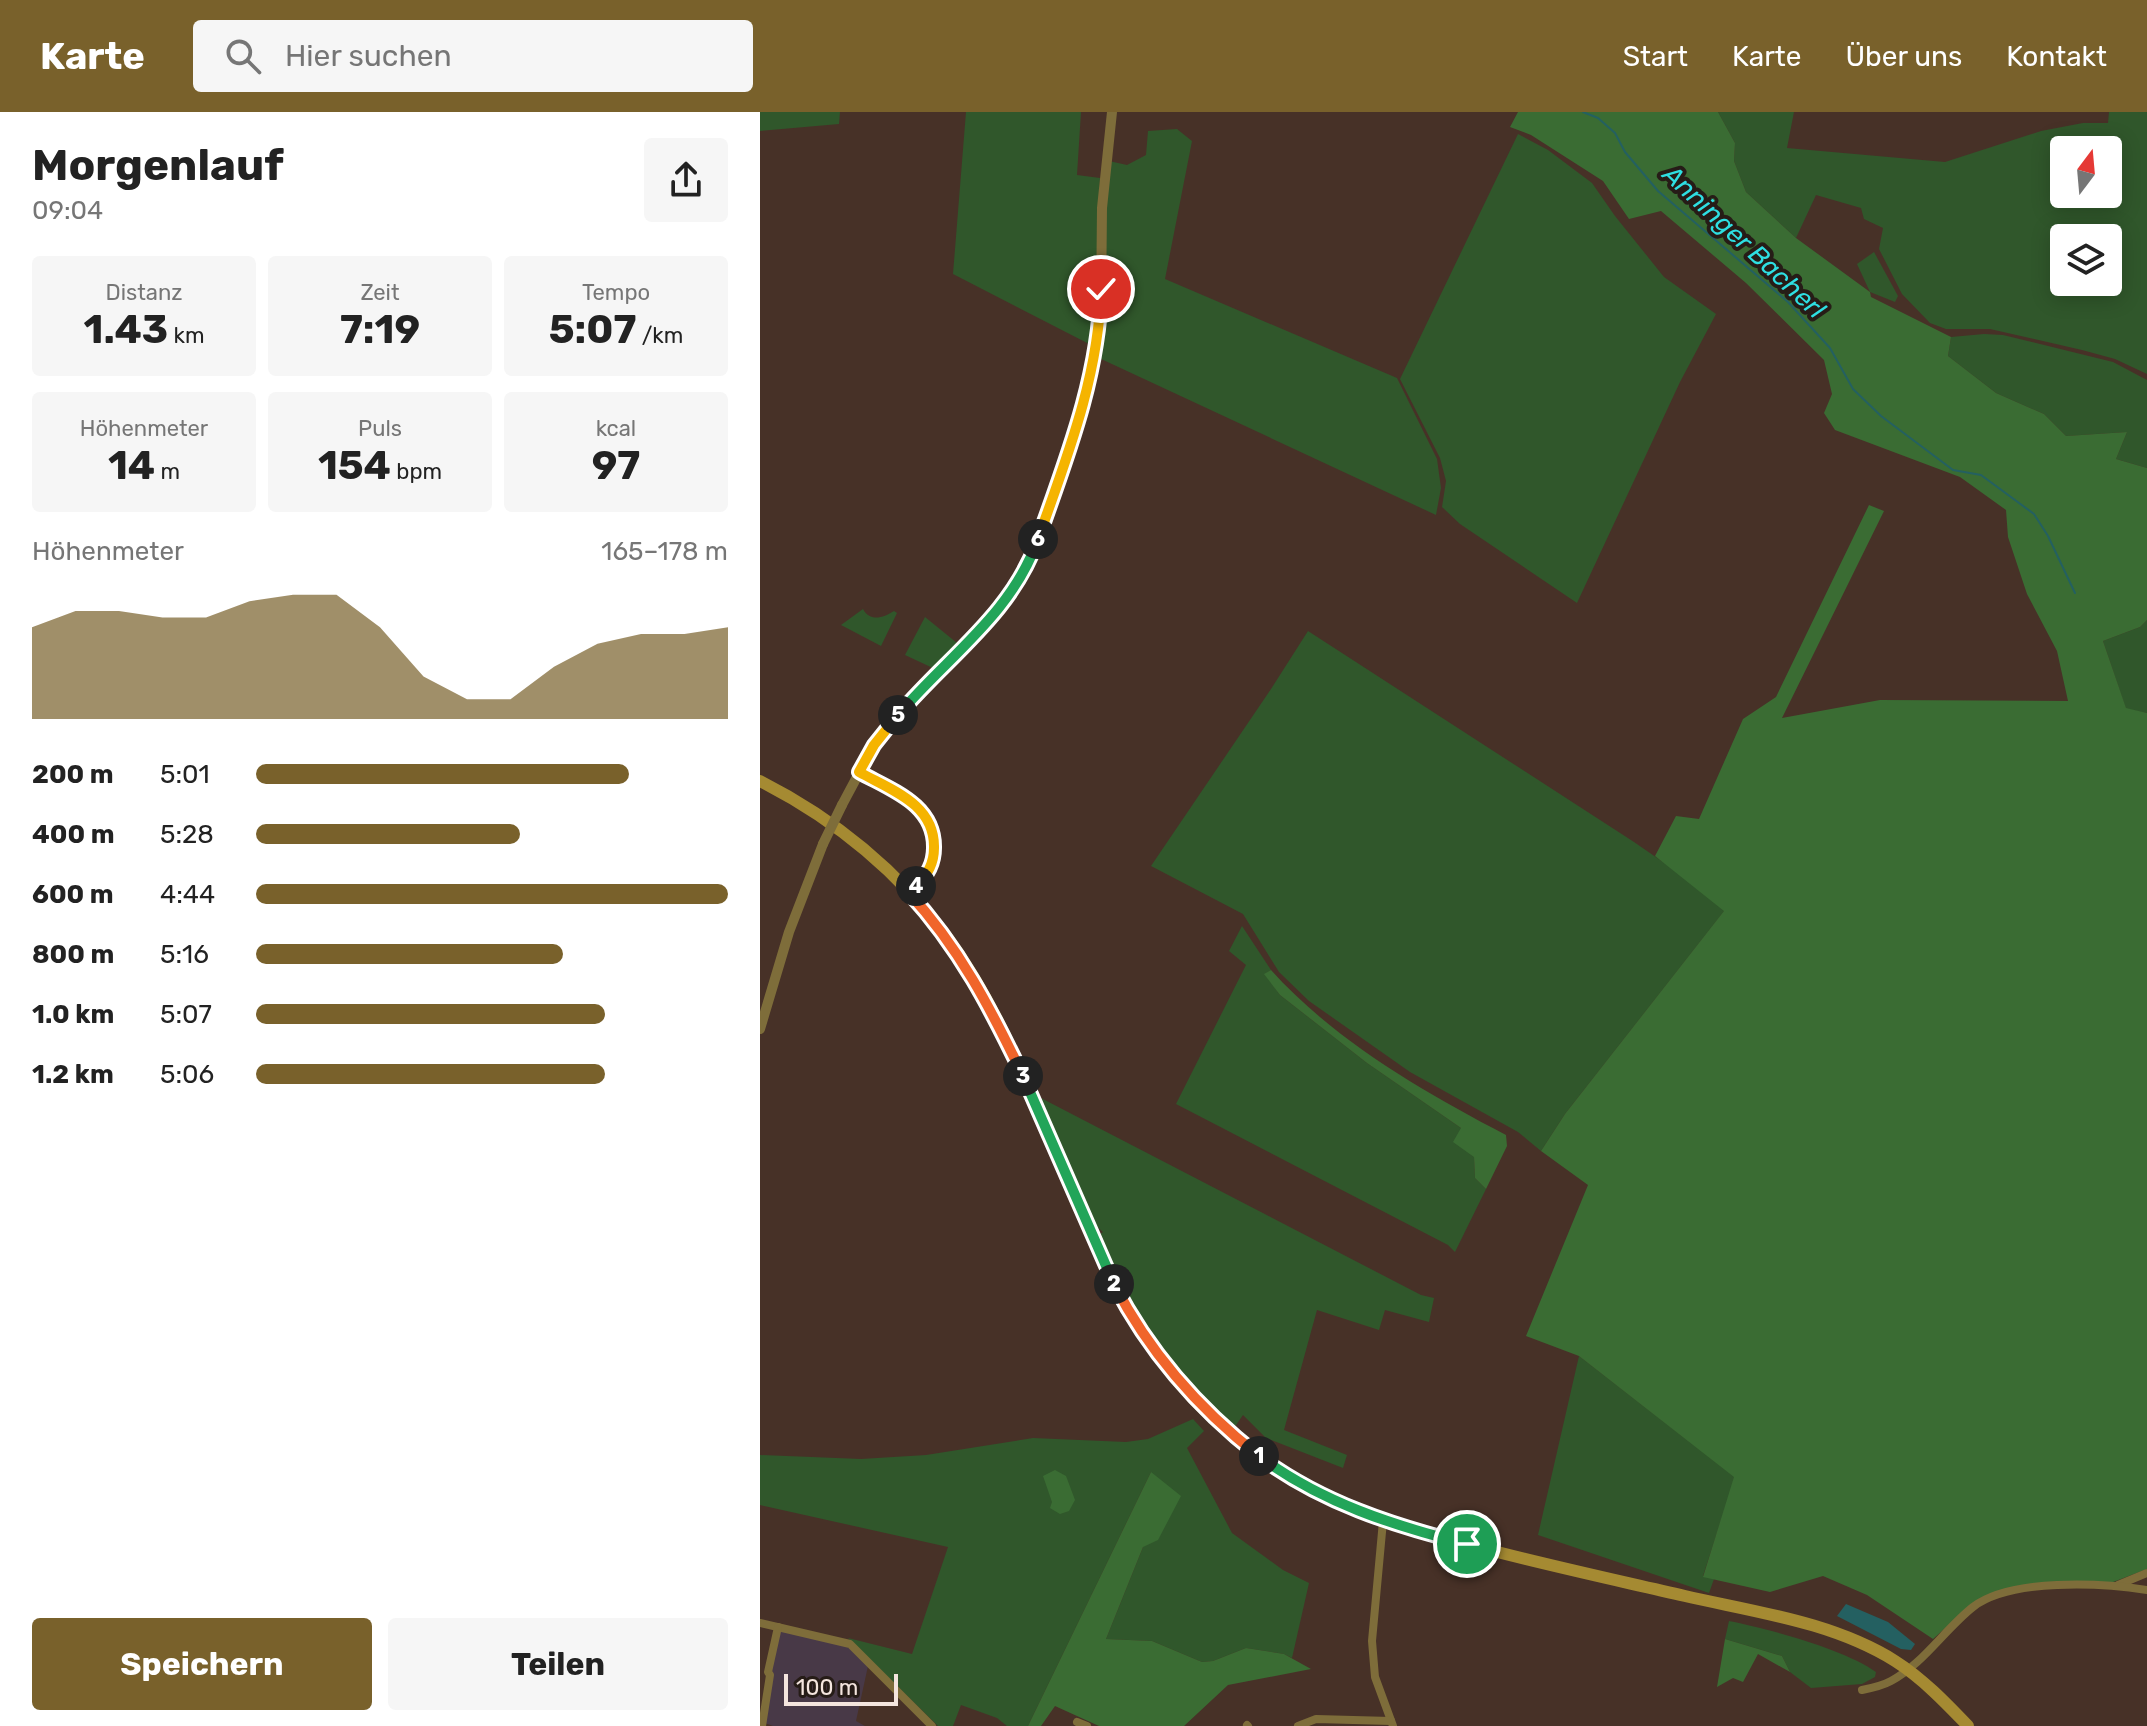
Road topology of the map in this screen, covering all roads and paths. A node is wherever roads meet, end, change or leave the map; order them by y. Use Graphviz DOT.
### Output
graph roads {
  1 [pos="1112,112"];
  2 [pos="859,772"];
  3 [pos="760,781"];
  4 [pos="908,892"];
  5 [pos="760,1029"];
  6 [pos="1383,1521"];
  7 [pos="2147,1573"];
  8 [pos="2116,1586"];
  9 [pos="2147,1590"];
  10 [pos="760,1623"];
  11 [pos="778,1627"];
  12 [pos="1908,1670"];
  13 [pos="764,1671"];
  14 [pos="1862,1690"];
  15 [pos="1077,1722"];
  16 [pos="1392,1723"];
  17 [pos="762,1726"];
  18 [pos="932,1726"];
  19 [pos="1087,1726"];
  20 [pos="1298,1726"];
  21 [pos="1968,1726"];
  1 -- 2 [label="street"];
  2 -- 4 [label="main road"];
  2 -- 5 [label="street, bridge"];
  3 -- 4 [label="main road"];
  4 -- 6 [label="main road"];
  6 -- 12 [label="main road"];
  6 -- 16 [label="street"];
  7 -- 8 [label="street"];
  8 -- 9 [label="street"];
  8 -- 12 [label="street"];
  10 -- 11 [label="street"];
  11 -- 13 [label="street"];
  11 -- 18 [label="street"];
  12 -- 14 [label="street"];
  12 -- 21 [label="main road"];
  13 -- 17 [label="street"];
  15 -- 19 [label="street"];
  16 -- 20 [label="street"];
}
